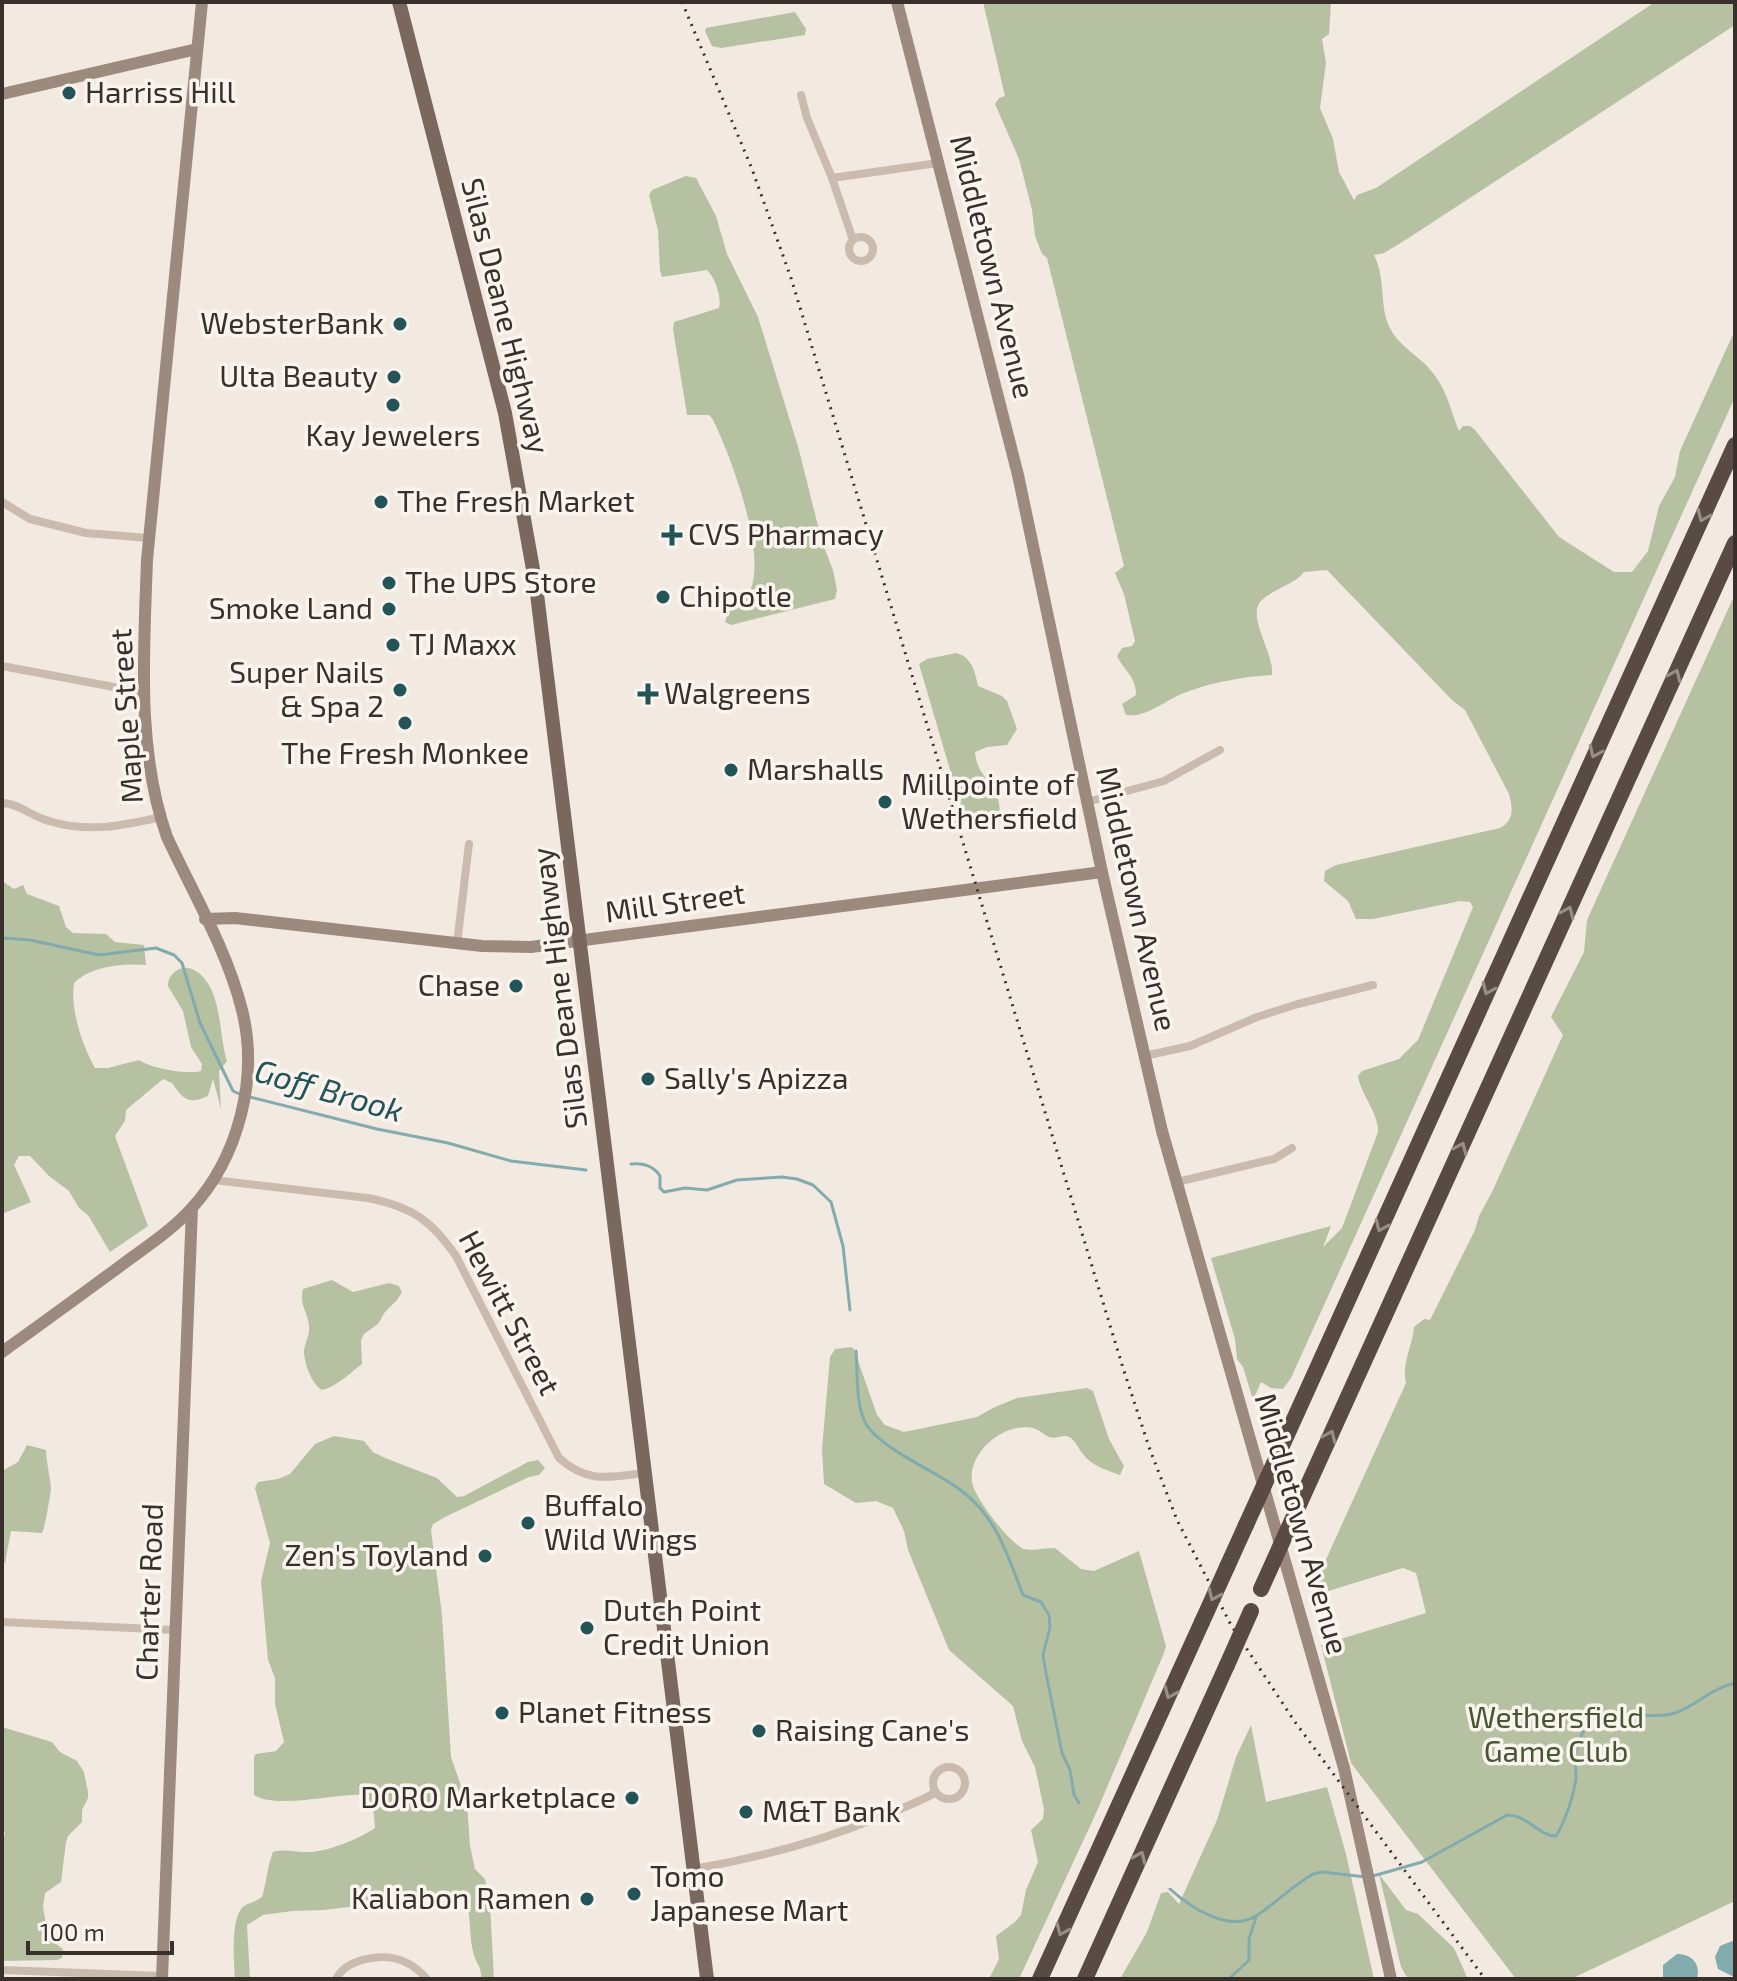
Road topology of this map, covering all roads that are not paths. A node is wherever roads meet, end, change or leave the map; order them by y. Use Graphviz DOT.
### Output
graph roads {
  1 [pos="202,2"];
  2 [pos="399,2"];
  3 [pos="897,2"];
  4 [pos="197,49"];
  5 [pos="2,94"];
  6 [pos="801,95"];
  7 [pos="938,163"];
  8 [pos="832,178"];
  9 [pos="853,240"];
  10 [pos="1735,445"];
  11 [pos="2,502"];
  12 [pos="149,538"];
  13 [pos="1735,543"];
  14 [pos="2,666"];
  15 [pos="146,693"];
  16 [pos="1220,750"];
  17 [pos="1087,802"];
  18 [pos="2,803"];
  19 [pos="161,817"];
  20 [pos="469,844"];
  21 [pos="1102,872"];
  22 [pos="205,919"];
  23 [pos="581,942"];
  24 [pos="457,944"];
  25 [pos="1373,985"];
  26 [pos="1144,1056"];
  27 [pos="1292,1148"];
  28 [pos="214,1180"];
  29 [pos="1177,1182"];
  30 [pos="192,1208"];
  31 [pos="2,1352"];
  32 [pos="645,1473"];
  33 [pos="2,1622"];
  34 [pos="174,1630"];
  35 [pos="936,1792"];
  36 [pos="694,1869"];
  37 [pos="2,1970"];
  38 [pos="162,1978"];
  39 [pos="3,1979"];
  40 [pos="336,1979"];
  41 [pos="427,1979"];
  42 [pos="707,1979"];
  43 [pos="1040,1979"];
  44 [pos="1085,1979"];
  45 [pos="1391,1979"];
  1 -- 4 [label="street, Maple Street"];
  2 -- 23 [label="main road, Silas Deane Highway"];
  3 -- 7 [label="street, Middletown Avenue"];
  4 -- 5 [label="street"];
  4 -- 12 [label="street, Maple Street"];
  6 -- 8 [label="street"];
  7 -- 8 [label="street"];
  7 -- 17 [label="street, Middletown Avenue"];
  8 -- 9 [label="street"];
  10 -- 43 [label="highway, one-way, bridge"];
  11 -- 12 [label="street"];
  12 -- 15 [label="street, Maple Street"];
  44 -- 13 [label="highway, one-way, bridge"];
  14 -- 15 [label="street"];
  15 -- 19 [label="street, Maple Street"];
  16 -- 17 [label="street"];
  17 -- 21 [label="street, Middletown Avenue"];
  18 -- 19 [label="street"];
  19 -- 22 [label="street, Maple Street"];
  20 -- 24 [label="street"];
  21 -- 23 [label="street, Mill Street"];
  21 -- 26 [label="street, Middletown Avenue"];
  22 -- 24 [label="street, Mill Street"];
  22 -- 28 [label="street, Maple Street"];
  23 -- 24 [label="street, Mill Street"];
  23 -- 32 [label="main road, Silas Deane Highway"];
  25 -- 26 [label="street"];
  26 -- 29 [label="street, Middletown Avenue"];
  27 -- 29 [label="street"];
  28 -- 30 [label="street, Maple Street"];
  28 -- 32 [label="street, Hewitt Street"];
  29 -- 45 [label="street, Middletown Avenue"];
  30 -- 31 [label="street, Maple Street"];
  30 -- 34 [label="street, Charter Road"];
  32 -- 36 [label="main road, Silas Deane Highway"];
  33 -- 34 [label="street"];
  34 -- 38 [label="street, Charter Road"];
  35 -- 36 [label="street"];
  36 -- 42 [label="main road, Silas Deane Highway"];
  37 -- 38 [label="street"];
  37 -- 39 [label="street"];
  40 -- 41 [label="street"];
}
